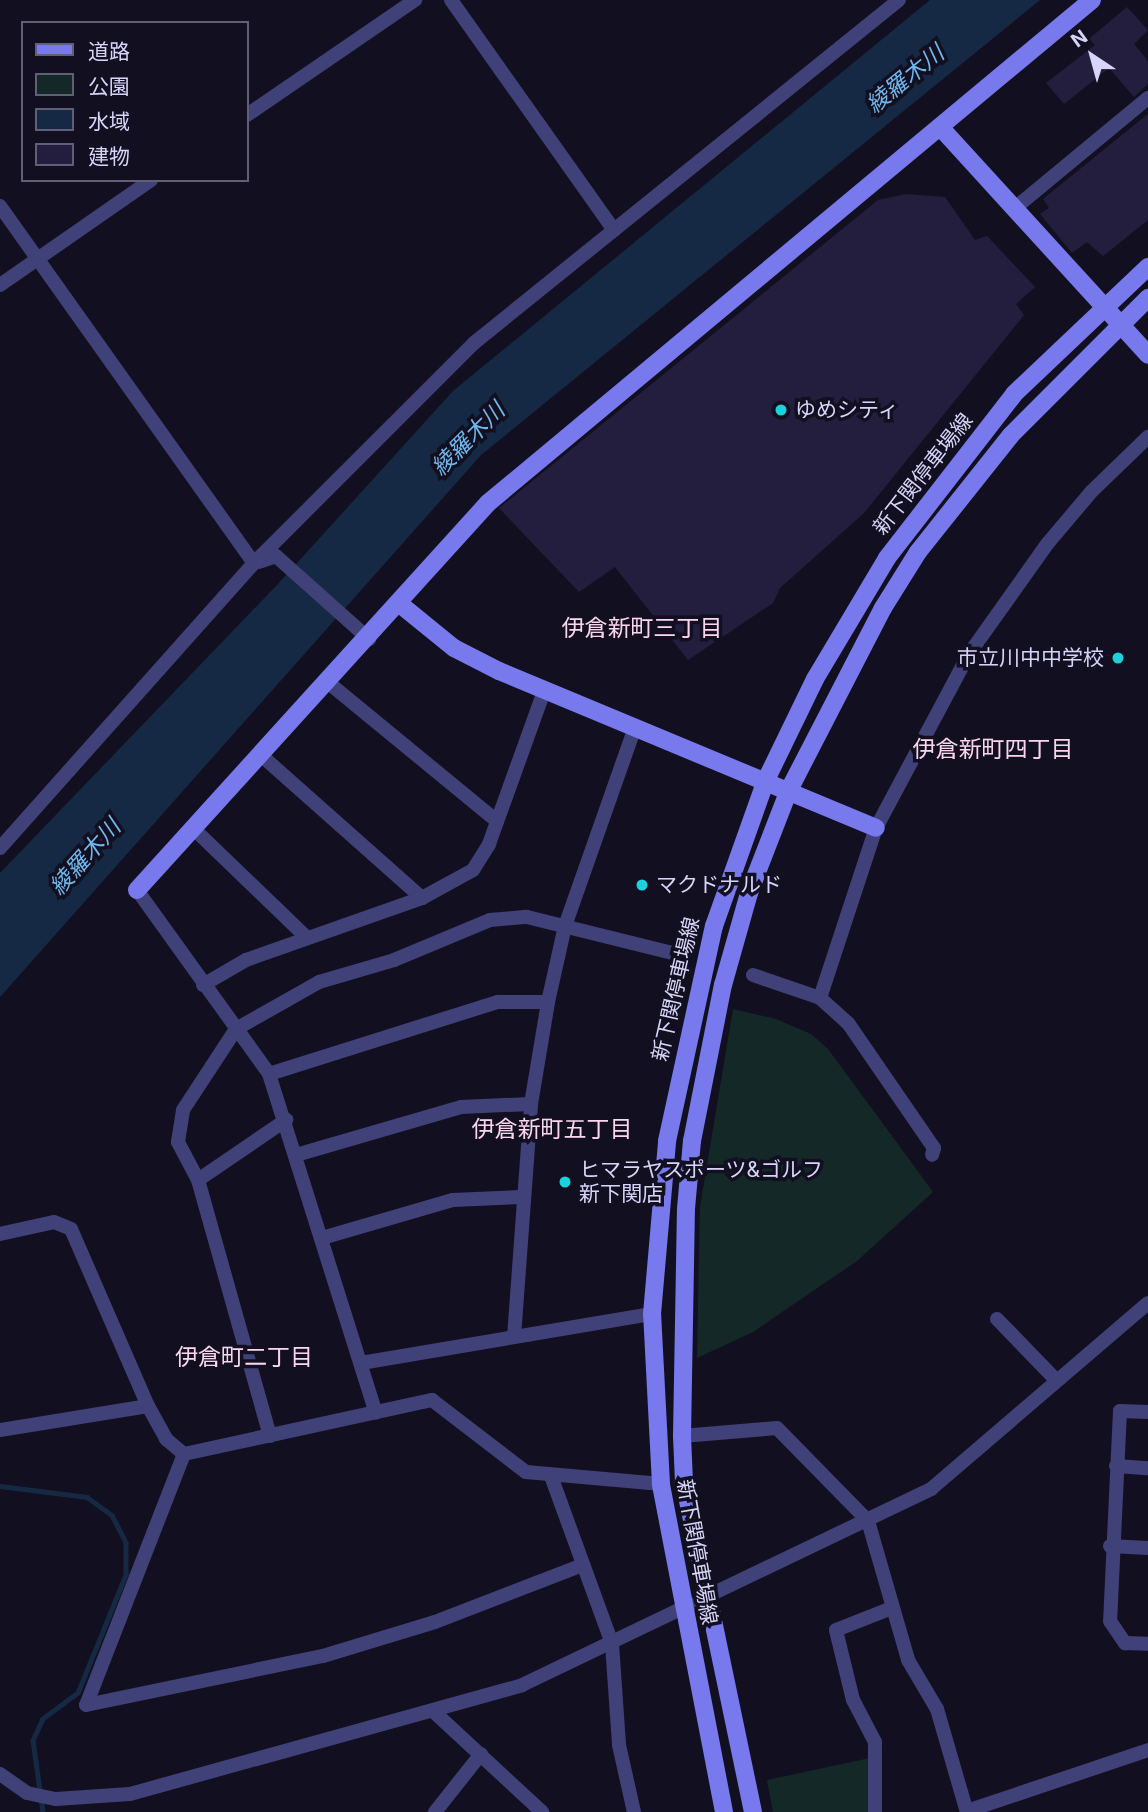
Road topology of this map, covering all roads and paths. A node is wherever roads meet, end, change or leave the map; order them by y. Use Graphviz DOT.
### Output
graph roads {
  1 [pos="415,0"];
  2 [pos="451,0"];
  3 [pos="899,0"];
  4 [pos="1092,0"];
  5 [pos="1148,99"];
  6 [pos="248,114"];
  7 [pos="940,128"];
  8 [pos="148,182"];
  9 [pos="0,206"];
  10 [pos="1015,208"];
  11 [pos="614,230"];
  12 [pos="35,259"];
  13 [pos="1148,267"];
  14 [pos="0,285"];
  15 [pos="1148,298"];
  16 [pos="1104,306"];
  17 [pos="1119,323"];
  18 [pos="1148,355"];
  19 [pos="1148,438"];
  20 [pos="254,563"];
  21 [pos="401,605"];
  22 [pos="369,639"];
  23 [pos="330,684"];
  24 [pos="544,691"];
  25 [pos="635,727"];
  26 [pos="262,756"];
  27 [pos="766,780"];
  28 [pos="789,790"];
  29 [pos="497,821"];
  30 [pos="876,828"];
  31 [pos="195,830"];
  32 [pos="0,848"];
  33 [pos="137,890"];
  34 [pos="422,898"];
  35 [pos="565,926"];
  36 [pos="305,936"];
  37 [pos="677,954"];
  38 [pos="753,975"];
  39 [pos="203,985"];
  40 [pos="820,998"];
  41 [pos="548,1002"];
  42 [pos="236,1029"];
  43 [pos="268,1074"];
  44 [pos="531,1104"];
  45 [pos="286,1120"];
  46 [pos="296,1155"];
  47 [pos="932,1155"];
  48 [pos="198,1180"];
  49 [pos="522,1197"];
  50 [pos="0,1234"];
  51 [pos="321,1238"];
  52 [pos="1147,1305"];
  53 [pos="652,1314"];
  54 [pos="997,1320"];
  55 [pos="514,1336"];
  56 [pos="361,1363"];
  57 [pos="1057,1381"];
  58 [pos="148,1406"];
  59 [pos="1148,1412"];
  60 [pos="376,1413"];
  61 [pos="0,1430"];
  62 [pos="270,1436"];
  63 [pos="682,1436"];
  64 [pos="184,1454"];
  65 [pos="1116,1466"];
  66 [pos="1148,1468"];
  67 [pos="551,1476"];
  68 [pos="661,1484"];
  69 [pos="868,1521"];
  70 [pos="1110,1546"];
  71 [pos="1148,1548"];
  72 [pos="583,1565"];
  73 [pos="708,1598"];
  74 [pos="892,1608"];
  75 [pos="683,1609"];
  76 [pos="612,1644"];
  77 [pos="1147,1644"];
  78 [pos="433,1711"];
  79 [pos="1148,1750"];
  80 [pos="481,1754"];
  81 [pos="0,1774"];
  82 [pos="80,1805"];
  83 [pos="435,1812"];
  84 [pos="542,1812"];
  85 [pos="634,1812"];
  86 [pos="724,1812"];
  87 [pos="753,1812"];
  88 [pos="875,1812"];
  89 [pos="967,1812"];
  1 -- 6 [label="street"];
  2 -- 11 [label="street"];
  3 -- 11 [label="street"];
  4 -- 7 [label="main road"];
  5 -- 10 [label="street"];
  7 -- 10 [label="main road"];
  7 -- 21 [label="main road"];
  8 -- 12 [label="street"];
  9 -- 12 [label="street"];
  10 -- 16 [label="main road"];
  11 -- 20 [label="street"];
  12 -- 14 [label="street"];
  12 -- 20 [label="street"];
  13 -- 16 [label="main road, 新下関停車場線"];
  15 -- 17 [label="main road, 新下関停車場線"];
  16 -- 17 [label="main road"];
  16 -- 27 [label="main road, 新下関停車場線"];
  17 -- 18 [label="main road"];
  17 -- 28 [label="main road, 新下関停車場線"];
  19 -- 30 [label="street"];
  20 -- 22 [label="street"];
  20 -- 32 [label="street"];
  21 -- 22 [label="main road"];
  21 -- 24 [label="main road"];
  22 -- 23 [label="main road"];
  23 -- 26 [label="main road"];
  23 -- 29 [label="street"];
  24 -- 25 [label="main road"];
  24 -- 29 [label="street"];
  25 -- 27 [label="main road"];
  25 -- 35 [label="street"];
  26 -- 31 [label="main road"];
  26 -- 34 [label="street"];
  27 -- 28 [label="main road"];
  27 -- 53 [label="main road, 新下関停車場線"];
  28 -- 30 [label="main road"];
  28 -- 63 [label="main road, 新下関停車場線"];
  29 -- 34 [label="street"];
  30 -- 40 [label="street"];
  31 -- 33 [label="main road"];
  31 -- 36 [label="street"];
  33 -- 39 [label="street"];
  34 -- 36 [label="street"];
  35 -- 37 [label="street"];
  35 -- 41 [label="street"];
  35 -- 42 [label="street"];
  36 -- 39 [label="street"];
  38 -- 40 [label="street"];
  39 -- 42 [label="street"];
  40 -- 47 [label="street"];
  41 -- 43 [label="street"];
  41 -- 44 [label="street"];
  42 -- 43 [label="street"];
  42 -- 48 [label="street"];
  43 -- 45 [label="street"];
  44 -- 46 [label="street"];
  44 -- 49 [label="street"];
  45 -- 46 [label="street"];
  45 -- 48 [label="street"];
  46 -- 51 [label="street"];
  48 -- 62 [label="street"];
  49 -- 51 [label="street"];
  49 -- 55 [label="street"];
  50 -- 58 [label="street"];
  51 -- 56 [label="street"];
  52 -- 57 [label="street"];
  53 -- 55 [label="street"];
  53 -- 68 [label="main road, 新下関停車場線"];
  54 -- 57 [label="street"];
  55 -- 56 [label="street"];
  56 -- 60 [label="street"];
  57 -- 69 [label="street"];
  58 -- 61 [label="street"];
  58 -- 64 [label="street"];
  59 -- 65 [label="street"];
  60 -- 62 [label="street"];
  60 -- 67 [label="street"];
  62 -- 64 [label="street"];
  63 -- 69 [label="street"];
  63 -- 73 [label="main road, 新下関停車場線"];
  64 -- 72 [label="street"];
  65 -- 66 [label="street"];
  65 -- 70 [label="street"];
  67 -- 68 [label="street"];
  67 -- 72 [label="street"];
  68 -- 75 [label="main road, 新下関停車場線"];
  69 -- 73 [label="street"];
  69 -- 74 [label="street"];
  70 -- 71 [label="street"];
  70 -- 77 [label="street"];
  72 -- 76 [label="street"];
  73 -- 75 [label="street"];
  73 -- 87 [label="main road, 新下関停車場線"];
  74 -- 88 [label="street"];
  74 -- 89 [label="street"];
  75 -- 76 [label="street"];
  75 -- 86 [label="main road, 新下関停車場線"];
  76 -- 78 [label="street"];
  76 -- 85 [label="street"];
  78 -- 80 [label="street"];
  78 -- 82 [label="street"];
  79 -- 89 [label="street"];
  80 -- 83 [label="street"];
  80 -- 84 [label="street"];
  81 -- 82 [label="street"];
}
